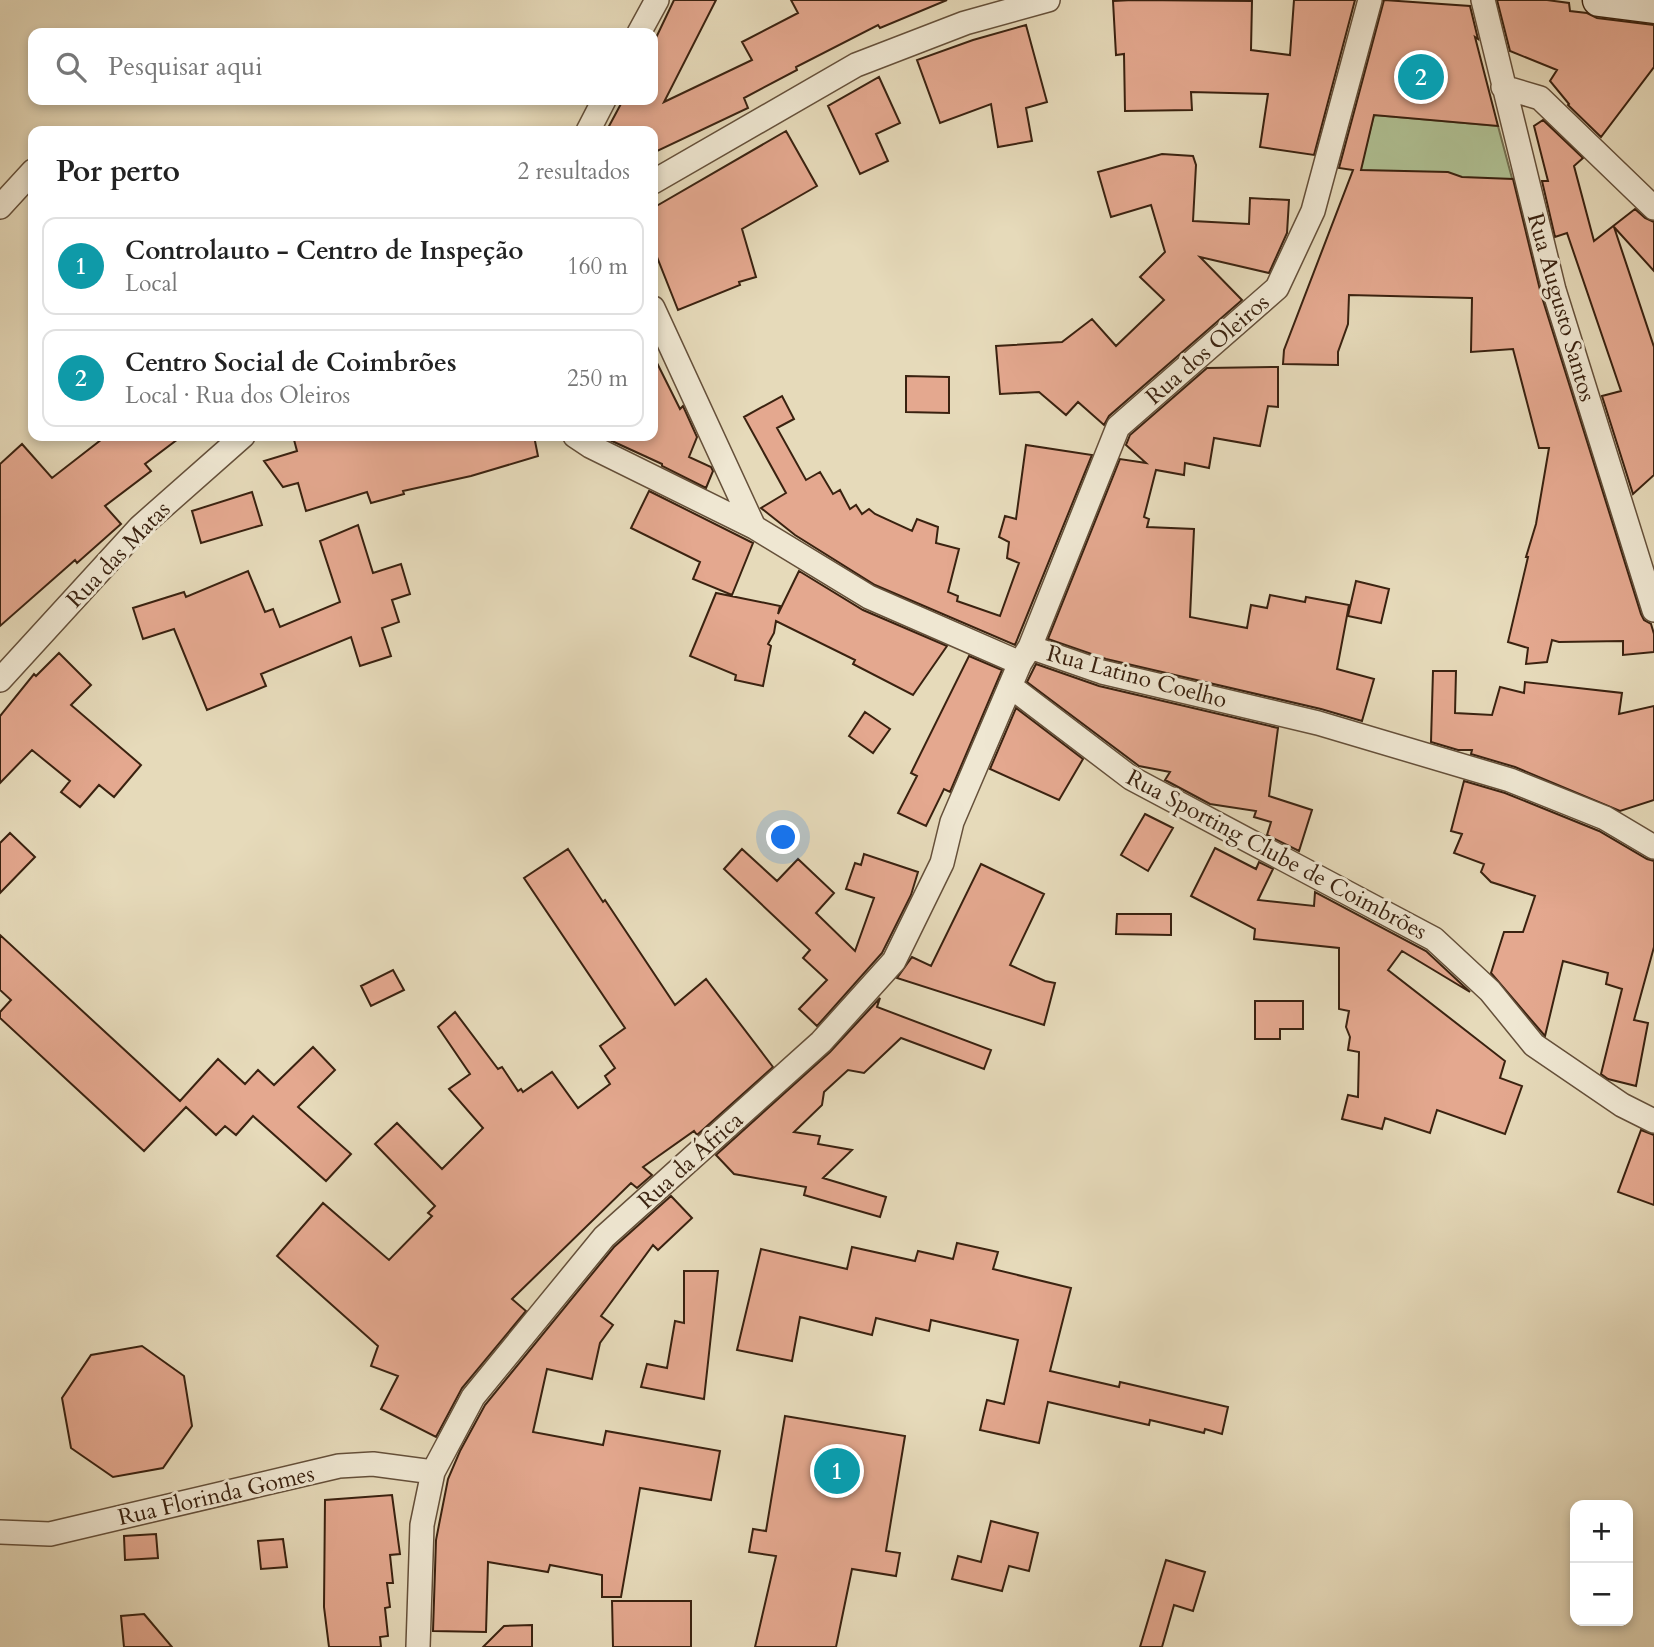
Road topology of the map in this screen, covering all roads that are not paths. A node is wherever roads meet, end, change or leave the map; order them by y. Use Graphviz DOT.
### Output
graph roads {
  1 [pos="657,0"];
  2 [pos="1048,0"];
  3 [pos="1370,0"];
  4 [pos="1483,0"];
  5 [pos="1599,0"];
  6 [pos="1654,7"];
  7 [pos="642,28"];
  8 [pos="1503,87"];
  9 [pos="601,105"];
  10 [pos="591,126"];
  11 [pos="28,176"];
  12 [pos="658,179"];
  13 [pos="0,207"];
  14 [pos="1654,208"];
  15 [pos="658,318"];
  16 [pos="237,441"];
  17 [pos="582,441"];
  18 [pos="754,527"];
  19 [pos="1654,610"];
  20 [pos="1025,655"];
  21 [pos="0,680"];
  22 [pos="1010,686"];
  23 [pos="1654,846"];
  24 [pos="1654,1121"];
  25 [pos="433,1472"];
  26 [pos="0,1532"];
  27 [pos="418,1647"];
  1 -- 7 [label="street"];
  2 -- 12 [label="street"];
  3 -- 20 [label="street, Rua dos Oleiros"];
  4 -- 8 [label="street, Rua Augusto Santos"];
  5 -- 6 [label="main road"];
  8 -- 14 [label="street"];
  8 -- 19 [label="street, Rua Augusto Santos"];
  9 -- 10 [label="street"];
  11 -- 13 [label="street"];
  15 -- 18 [label="street"];
  16 -- 21 [label="street, Rua das Matas"];
  17 -- 18 [label="street, Rua Latino Coelho"];
  18 -- 20 [label="street, Rua Latino Coelho"];
  20 -- 22 [label="street"];
  20 -- 23 [label="street, Rua Latino Coelho"];
  22 -- 24 [label="street, Rua Sporting Clube de Coimbrões"];
  22 -- 25 [label="street, Rua da África"];
  25 -- 26 [label="street, Rua Florinda Gomes"];
  25 -- 27 [label="street, Rua da África"];
}
